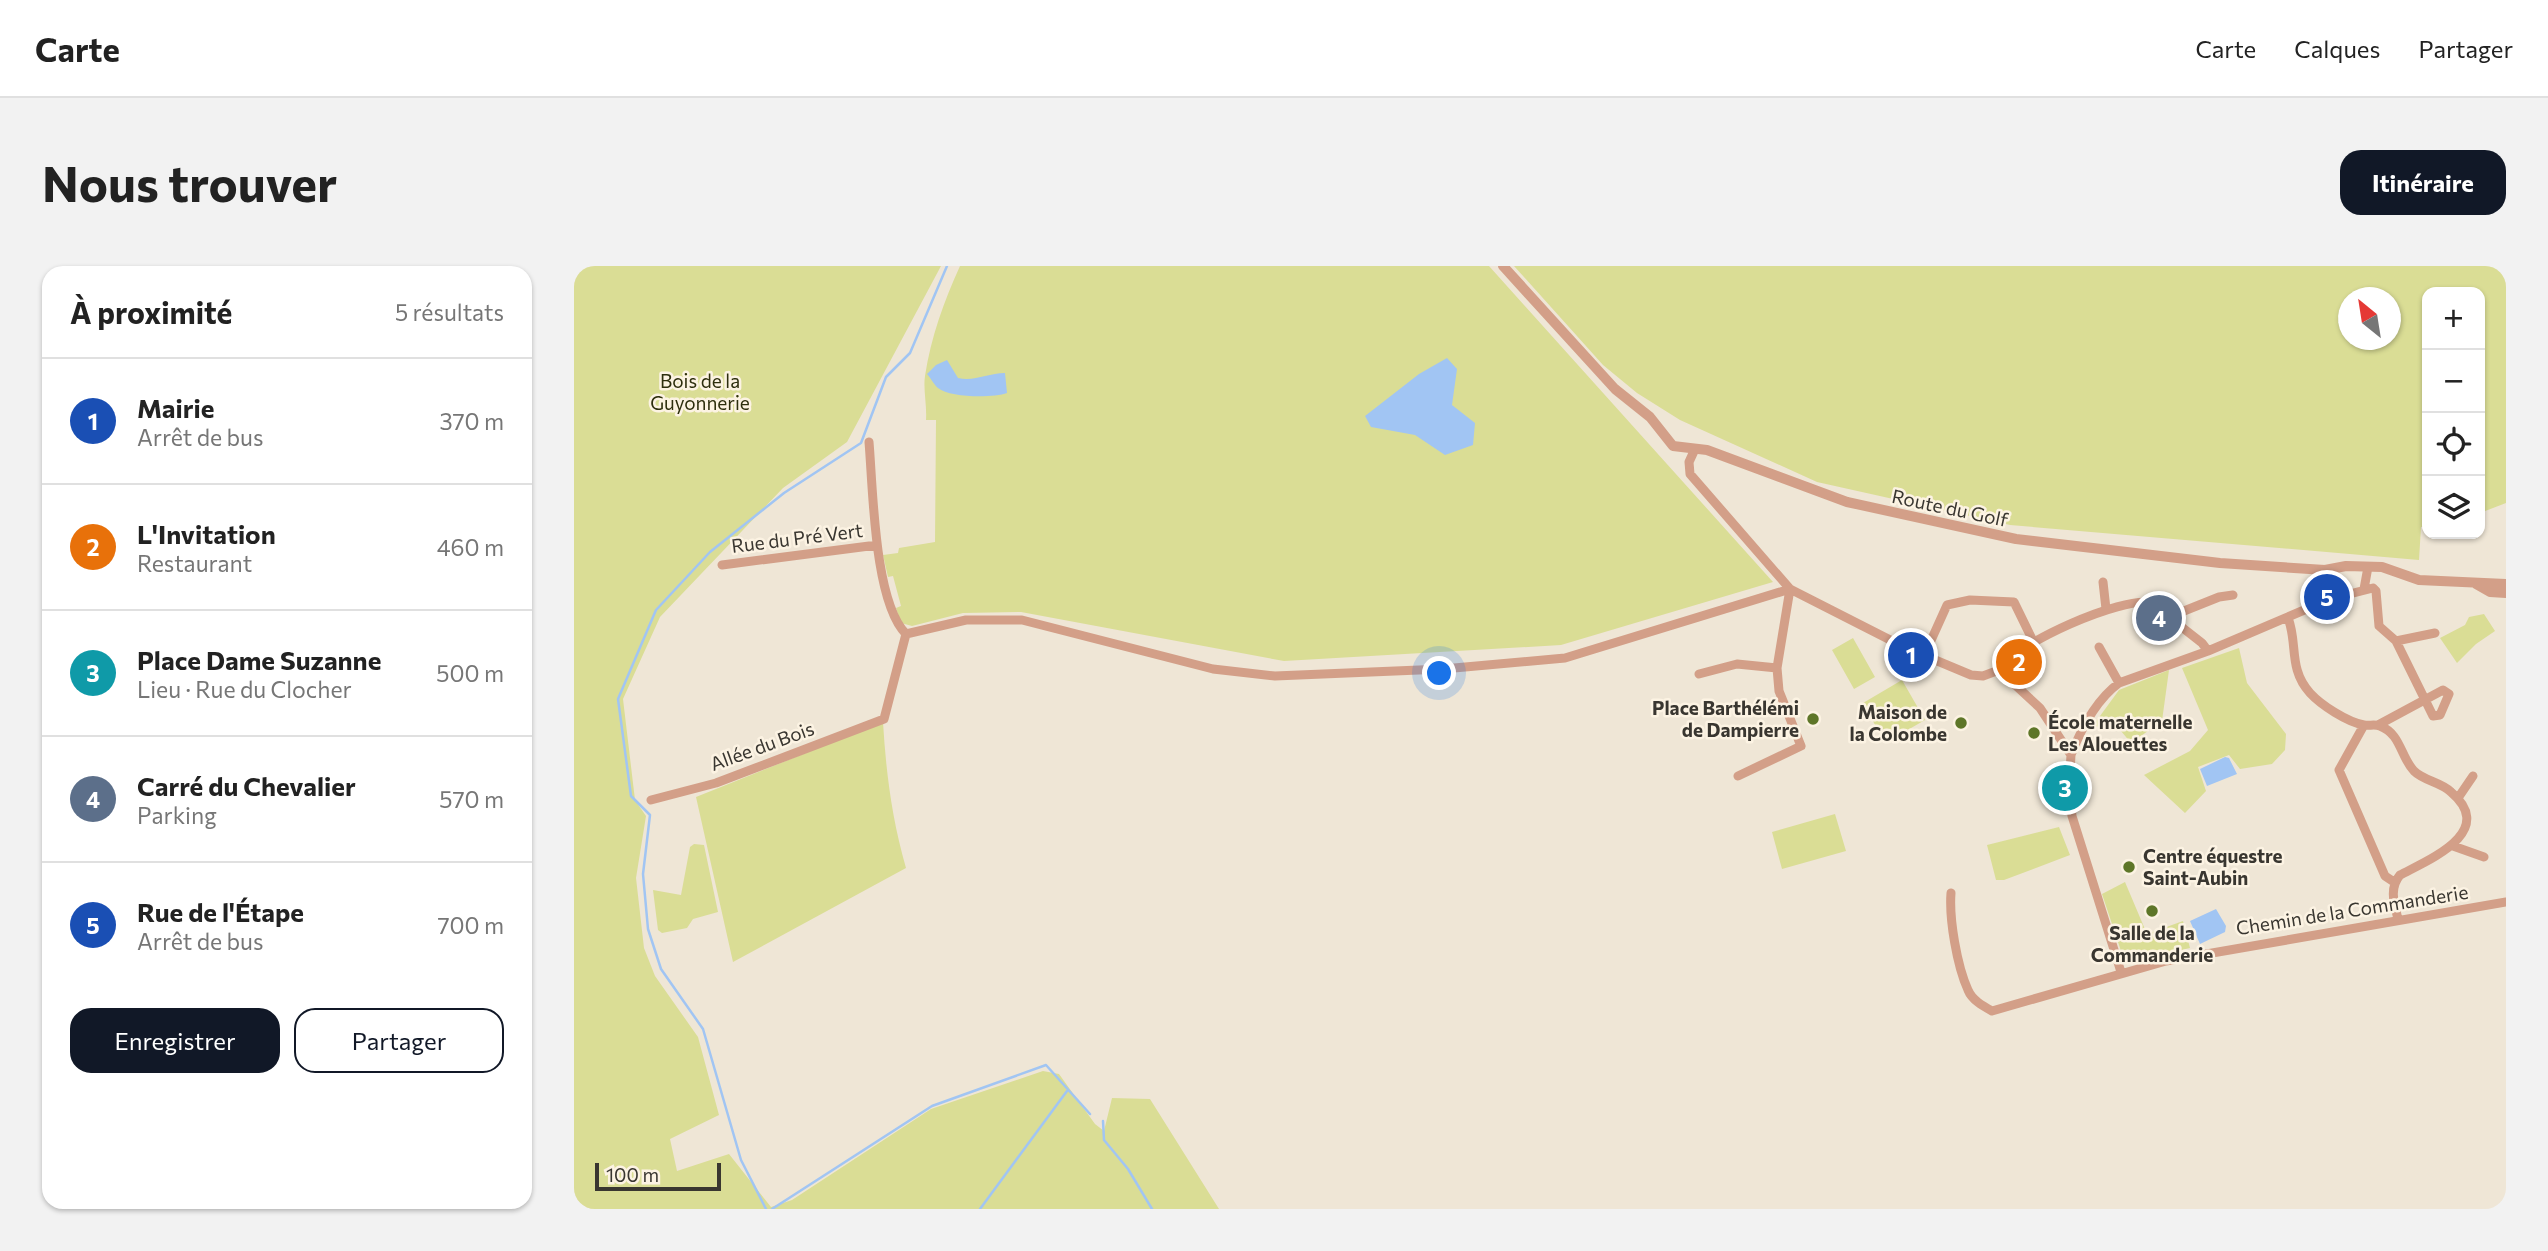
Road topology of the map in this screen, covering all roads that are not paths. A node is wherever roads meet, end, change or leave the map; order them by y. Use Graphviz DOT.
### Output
graph roads {
  1 [pos="1503,266"];
  2 [pos="869,442"];
  3 [pos="1695,449"];
  4 [pos="877,545"];
  5 [pos="722,565"];
  6 [pos="2368,567"];
  7 [pos="2103,582"];
  8 [pos="2476,584"];
  9 [pos="2506,584"];
  10 [pos="1790,589"];
  11 [pos="2364,589"];
  12 [pos="2506,593"];
  13 [pos="2233,595"];
  14 [pos="2106,609"];
  15 [pos="2169,617"];
  16 [pos="2288,618"];
  17 [pos="906,634"];
  18 [pos="2435,634"];
  19 [pos="2396,641"];
  20 [pos="2034,643"];
  21 [pos="2099,648"];
  22 [pos="2208,651"];
  23 [pos="1924,656"];
  24 [pos="1777,668"];
  25 [pos="1999,670"];
  26 [pos="1699,674"];
  27 [pos="2119,683"];
  28 [pos="2364,725"];
  29 [pos="2378,725"];
  30 [pos="2071,755"];
  31 [pos="1738,776"];
  32 [pos="2473,776"];
  33 [pos="2458,798"];
  34 [pos="650,800"];
  35 [pos="2452,846"];
  36 [pos="2484,857"];
  37 [pos="2394,882"];
  38 [pos="1951,893"];
  39 [pos="2506,902"];
  40 [pos="2398,919"];
  41 [pos="2121,972"];
  1 -- 3 [label="street, Route du Golf"];
  2 -- 4 [label="street"];
  3 -- 6 [label="street, Route du Golf"];
  3 -- 10 [label="street"];
  4 -- 5 [label="street, Rue du Pré Vert"];
  4 -- 17 [label="street"];
  6 -- 8 [label="street, Route du Golf"];
  6 -- 11 [label="street"];
  7 -- 14 [label="street"];
  8 -- 9 [label="street, Route du Golf"];
  8 -- 12 [label="street, Route du Golf"];
  10 -- 17 [label="street"];
  10 -- 23 [label="street"];
  10 -- 24 [label="street"];
  11 -- 16 [label="street"];
  11 -- 19 [label="street"];
  13 -- 15 [label="street"];
  14 -- 15 [label="street"];
  14 -- 20 [label="street"];
  15 -- 22 [label="street"];
  16 -- 22 [label="street"];
  16 -- 28 [label="street"];
  17 -- 34 [label="street, Allée du Bois"];
  18 -- 19 [label="street"];
  19 -- 29 [label="street"];
  20 -- 23 [label="street"];
  20 -- 25 [label="street"];
  21 -- 27 [label="street"];
  22 -- 27 [label="street"];
  23 -- 25 [label="street"];
  24 -- 26 [label="street"];
  24 -- 31 [label="street"];
  25 -- 30 [label="street"];
  27 -- 30 [label="street"];
  28 -- 29 [label="street"];
  28 -- 37 [label="street"];
  29 -- 33 [label="street"];
  30 -- 41 [label="street"];
  32 -- 33 [label="street"];
  33 -- 35 [label="street"];
  35 -- 36 [label="street"];
  35 -- 37 [label="street"];
  37 -- 40 [label="street"];
  38 -- 41 [label="street, Chemin de la Commanderie"];
  39 -- 40 [label="street, Chemin de la Commanderie"];
  40 -- 41 [label="street, Chemin de la Commanderie"];
}
